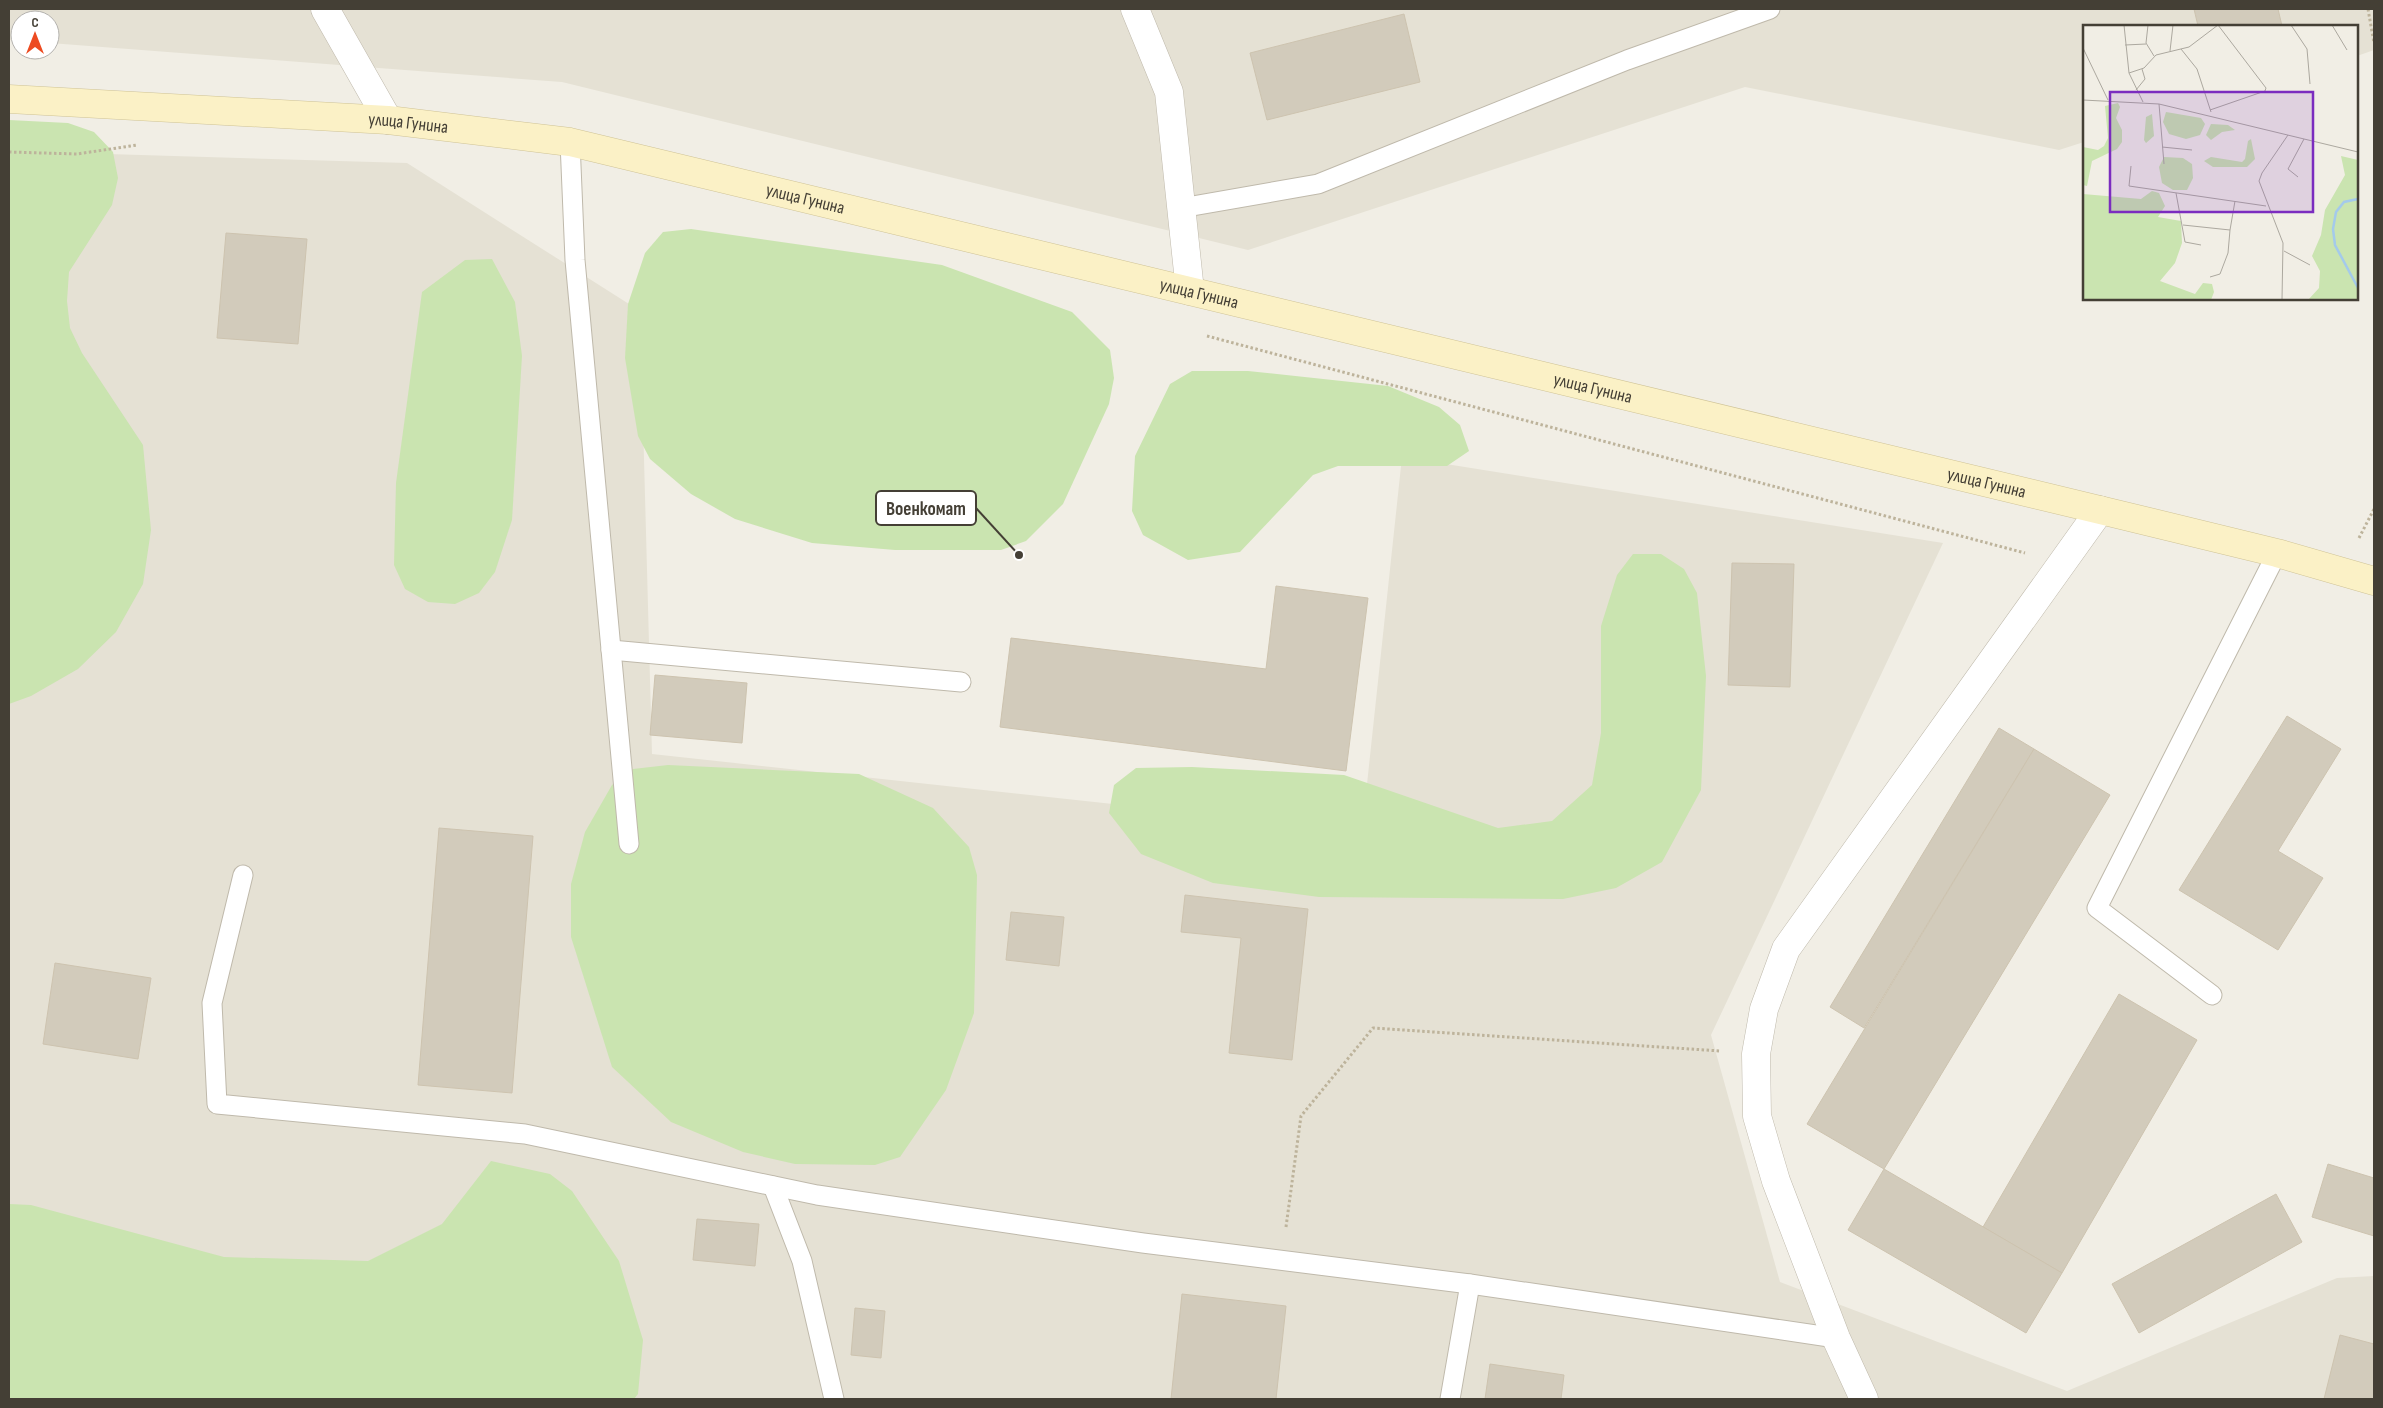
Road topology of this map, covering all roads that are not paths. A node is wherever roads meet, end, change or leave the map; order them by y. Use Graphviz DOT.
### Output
graph roads {
  1 [pos="325,9"];
  2 [pos="1135,9"];
  3 [pos="1770,9"];
  4 [pos="9,99"];
  5 [pos="388,120"];
  6 [pos="570,142"];
  7 [pos="1181,208"];
  8 [pos="1190,291"];
  9 [pos="2100,510"];
  10 [pos="2277,553"];
  11 [pos="2374,580"];
  12 [pos="611,650"];
  13 [pos="961,682"];
  14 [pos="629,844"];
  15 [pos="242,875"];
  16 [pos="2212,995"];
  17 [pos="773,1186"];
  18 [pos="1470,1284"];
  19 [pos="1836,1338"];
  20 [pos="834,1399"];
  21 [pos="1450,1399"];
  22 [pos="1864,1399"];
  1 -- 5 [label="street"];
  2 -- 7 [label="street"];
  3 -- 7 [label="lane"];
  4 -- 5 [label="main road, улица Гунина"];
  5 -- 6 [label="main road, улица Гунина"];
  6 -- 8 [label="main road, улица Гунина"];
  6 -- 12 [label="lane"];
  7 -- 8 [label="street"];
  8 -- 9 [label="main road, улица Гунина"];
  9 -- 10 [label="main road, улица Гунина"];
  9 -- 19 [label="street"];
  10 -- 11 [label="main road, улица Гунина"];
  10 -- 16 [label="lane"];
  12 -- 13 [label="lane"];
  12 -- 14 [label="lane"];
  15 -- 17 [label="lane"];
  17 -- 18 [label="lane"];
  17 -- 20 [label="lane"];
  18 -- 19 [label="lane"];
  18 -- 21 [label="lane"];
  19 -- 22 [label="street"];
}
